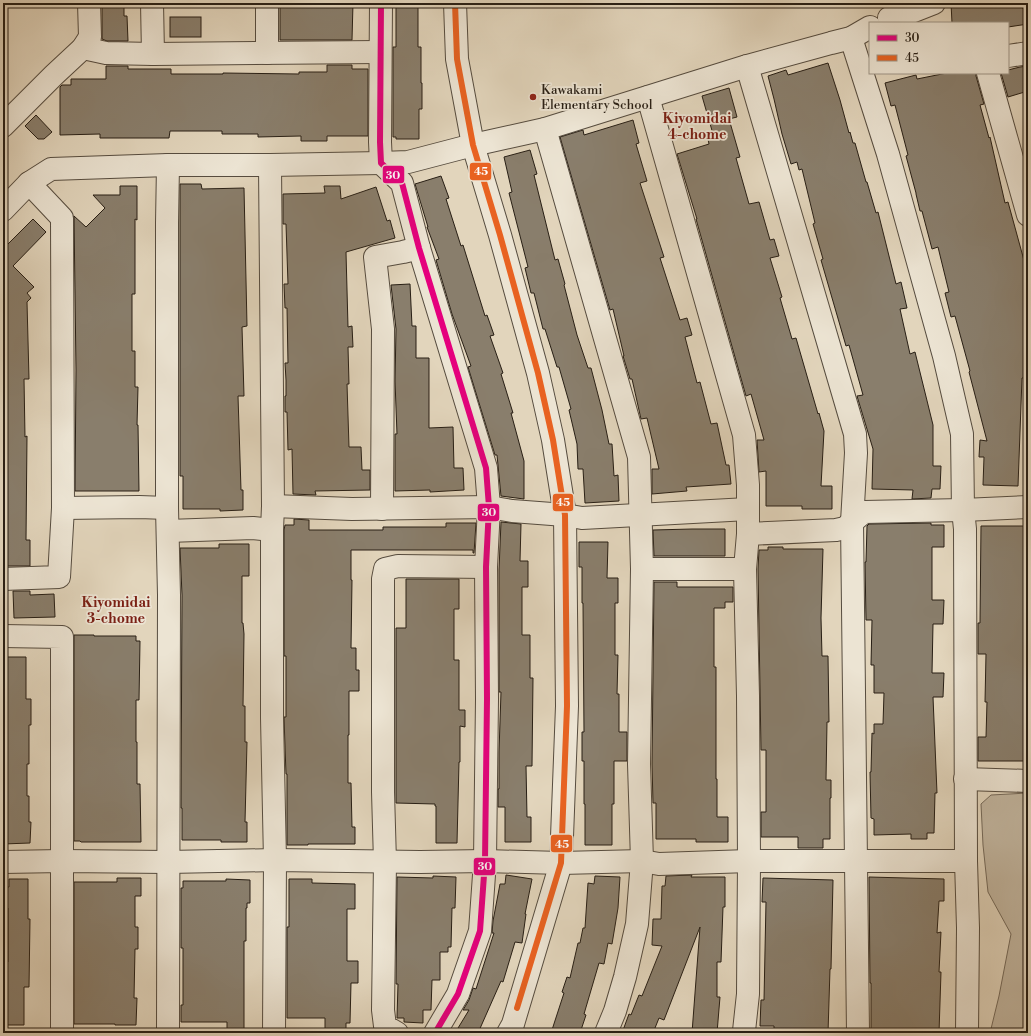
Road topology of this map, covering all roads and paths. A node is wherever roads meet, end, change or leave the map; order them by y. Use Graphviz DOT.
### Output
graph roads {
  1 [pos="89,3"];
  2 [pos="152,3"];
  3 [pos="267,3"];
  4 [pos="381,3"];
  5 [pos="455,3"];
  6 [pos="934,3"];
  7 [pos="890,14"];
  8 [pos="869,28"];
  9 [pos="851,38"];
  10 [pos="82,48"];
  11 [pos="380,52"];
  12 [pos="267,53"];
  13 [pos="1028,53"];
  14 [pos="153,54"];
  15 [pos="1009,56"];
  16 [pos="747,66"];
  17 [pos="866,72"];
  18 [pos="988,74"];
  19 [pos="648,97"];
  20 [pos="3,126"];
  21 [pos="545,129"];
  22 [pos="473,145"];
  23 [pos="381,163"];
  24 [pos="168,165"];
  25 [pos="270,165"];
  26 [pos="29,183"];
  27 [pos="3,210"];
  28 [pos="1028,215"];
  29 [pos="419,248"];
  30 [pos="274,506"];
  31 [pos="1028,507"];
  32 [pos="63,508"];
  33 [pos="167,508"];
  34 [pos="489,508"];
  35 [pos="382,509"];
  36 [pos="748,509"];
  37 [pos="963,510"];
  38 [pos="640,514"];
  39 [pos="565,515"];
  40 [pos="852,522"];
  41 [pos="272,530"];
  42 [pos="168,531"];
  43 [pos="748,534"];
  44 [pos="486,567"];
  45 [pos="642,569"];
  46 [pos="745,569"];
  47 [pos="3,579"];
  48 [pos="3,636"];
  49 [pos="965,779"];
  50 [pos="1028,781"];
  51 [pos="275,860"];
  52 [pos="62,861"];
  53 [pos="485,861"];
  54 [pos="642,861"];
  55 [pos="749,861"];
  56 [pos="966,861"];
  57 [pos="3,862"];
  58 [pos="168,862"];
  59 [pos="385,862"];
  60 [pos="856,862"];
  61 [pos="561,863"];
  62 [pos="62,1033"];
  63 [pos="168,1033"];
  64 [pos="274,1033"];
  65 [pos="397,1033"];
  66 [pos="435,1033"];
  67 [pos="508,1033"];
  68 [pos="606,1033"];
  69 [pos="743,1033"];
  70 [pos="858,1033"];
  71 [pos="967,1033"];
  1 -- 10 [label="street"];
  2 -- 14 [label="street"];
  3 -- 12 [label="street"];
  4 -- 11 [label="street"];
  5 -- 22 [label="street"];
  6 -- 7 [label="street"];
  8 -- 9 [label="street"];
  9 -- 16 [label="street"];
  9 -- 17 [label="street"];
  10 -- 14 [label="street"];
  10 -- 20 [label="street"];
  11 -- 12 [label="street"];
  11 -- 23 [label="street"];
  12 -- 14 [label="street"];
  13 -- 15 [label="street"];
  16 -- 19 [label="street"];
  16 -- 40 [label="street"];
  17 -- 37 [label="street"];
  18 -- 28 [label="street"];
  19 -- 21 [label="street"];
  19 -- 36 [label="street"];
  21 -- 22 [label="street"];
  21 -- 38 [label="street"];
  22 -- 23 [label="street"];
  22 -- 39 [label="street"];
  23 -- 25 [label="street"];
  23 -- 29 [label="street"];
  24 -- 25 [label="street"];
  24 -- 26 [label="street"];
  24 -- 33 [label="street"];
  25 -- 30 [label="street"];
  26 -- 27 [label="street"];
  26 -- 32 [label="street"];
  29 -- 34 [label="street"];
  29 -- 35 [label="street"];
  30 -- 35 [label="street"];
  30 -- 41 [label="street"];
  31 -- 37 [label="street"];
  32 -- 33 [label="street"];
  32 -- 47 [label="street"];
  33 -- 42 [label="street"];
  34 -- 35 [label="street"];
  34 -- 39 [label="street"];
  34 -- 44 [label="street"];
  36 -- 38 [label="street"];
  36 -- 43 [label="street"];
  37 -- 40 [label="street"];
  37 -- 49 [label="street"];
  38 -- 39 [label="street"];
  38 -- 45 [label="street"];
  39 -- 61 [label="street"];
  40 -- 43 [label="street"];
  40 -- 60 [label="street"];
  41 -- 42 [label="street"];
  41 -- 51 [label="street"];
  42 -- 58 [label="street"];
  43 -- 46 [label="street"];
  44 -- 53 [label="street"];
  44 -- 59 [label="street"];
  45 -- 46 [label="street"];
  45 -- 54 [label="street"];
  46 -- 55 [label="street"];
  48 -- 52 [label="street"];
  49 -- 50 [label="street"];
  49 -- 56 [label="street"];
  51 -- 58 [label="street"];
  51 -- 59 [label="street"];
  51 -- 64 [label="street"];
  52 -- 57 [label="street"];
  52 -- 58 [label="street"];
  52 -- 62 [label="street"];
  53 -- 59 [label="street"];
  53 -- 61 [label="street"];
  53 -- 66 [label="street"];
  54 -- 55 [label="street"];
  54 -- 61 [label="street"];
  54 -- 68 [label="street"];
  55 -- 60 [label="street"];
  55 -- 69 [label="street"];
  56 -- 60 [label="street"];
  56 -- 71 [label="street"];
  58 -- 63 [label="street"];
  59 -- 65 [label="street"];
  60 -- 70 [label="street"];
  61 -- 67 [label="street"];
}
